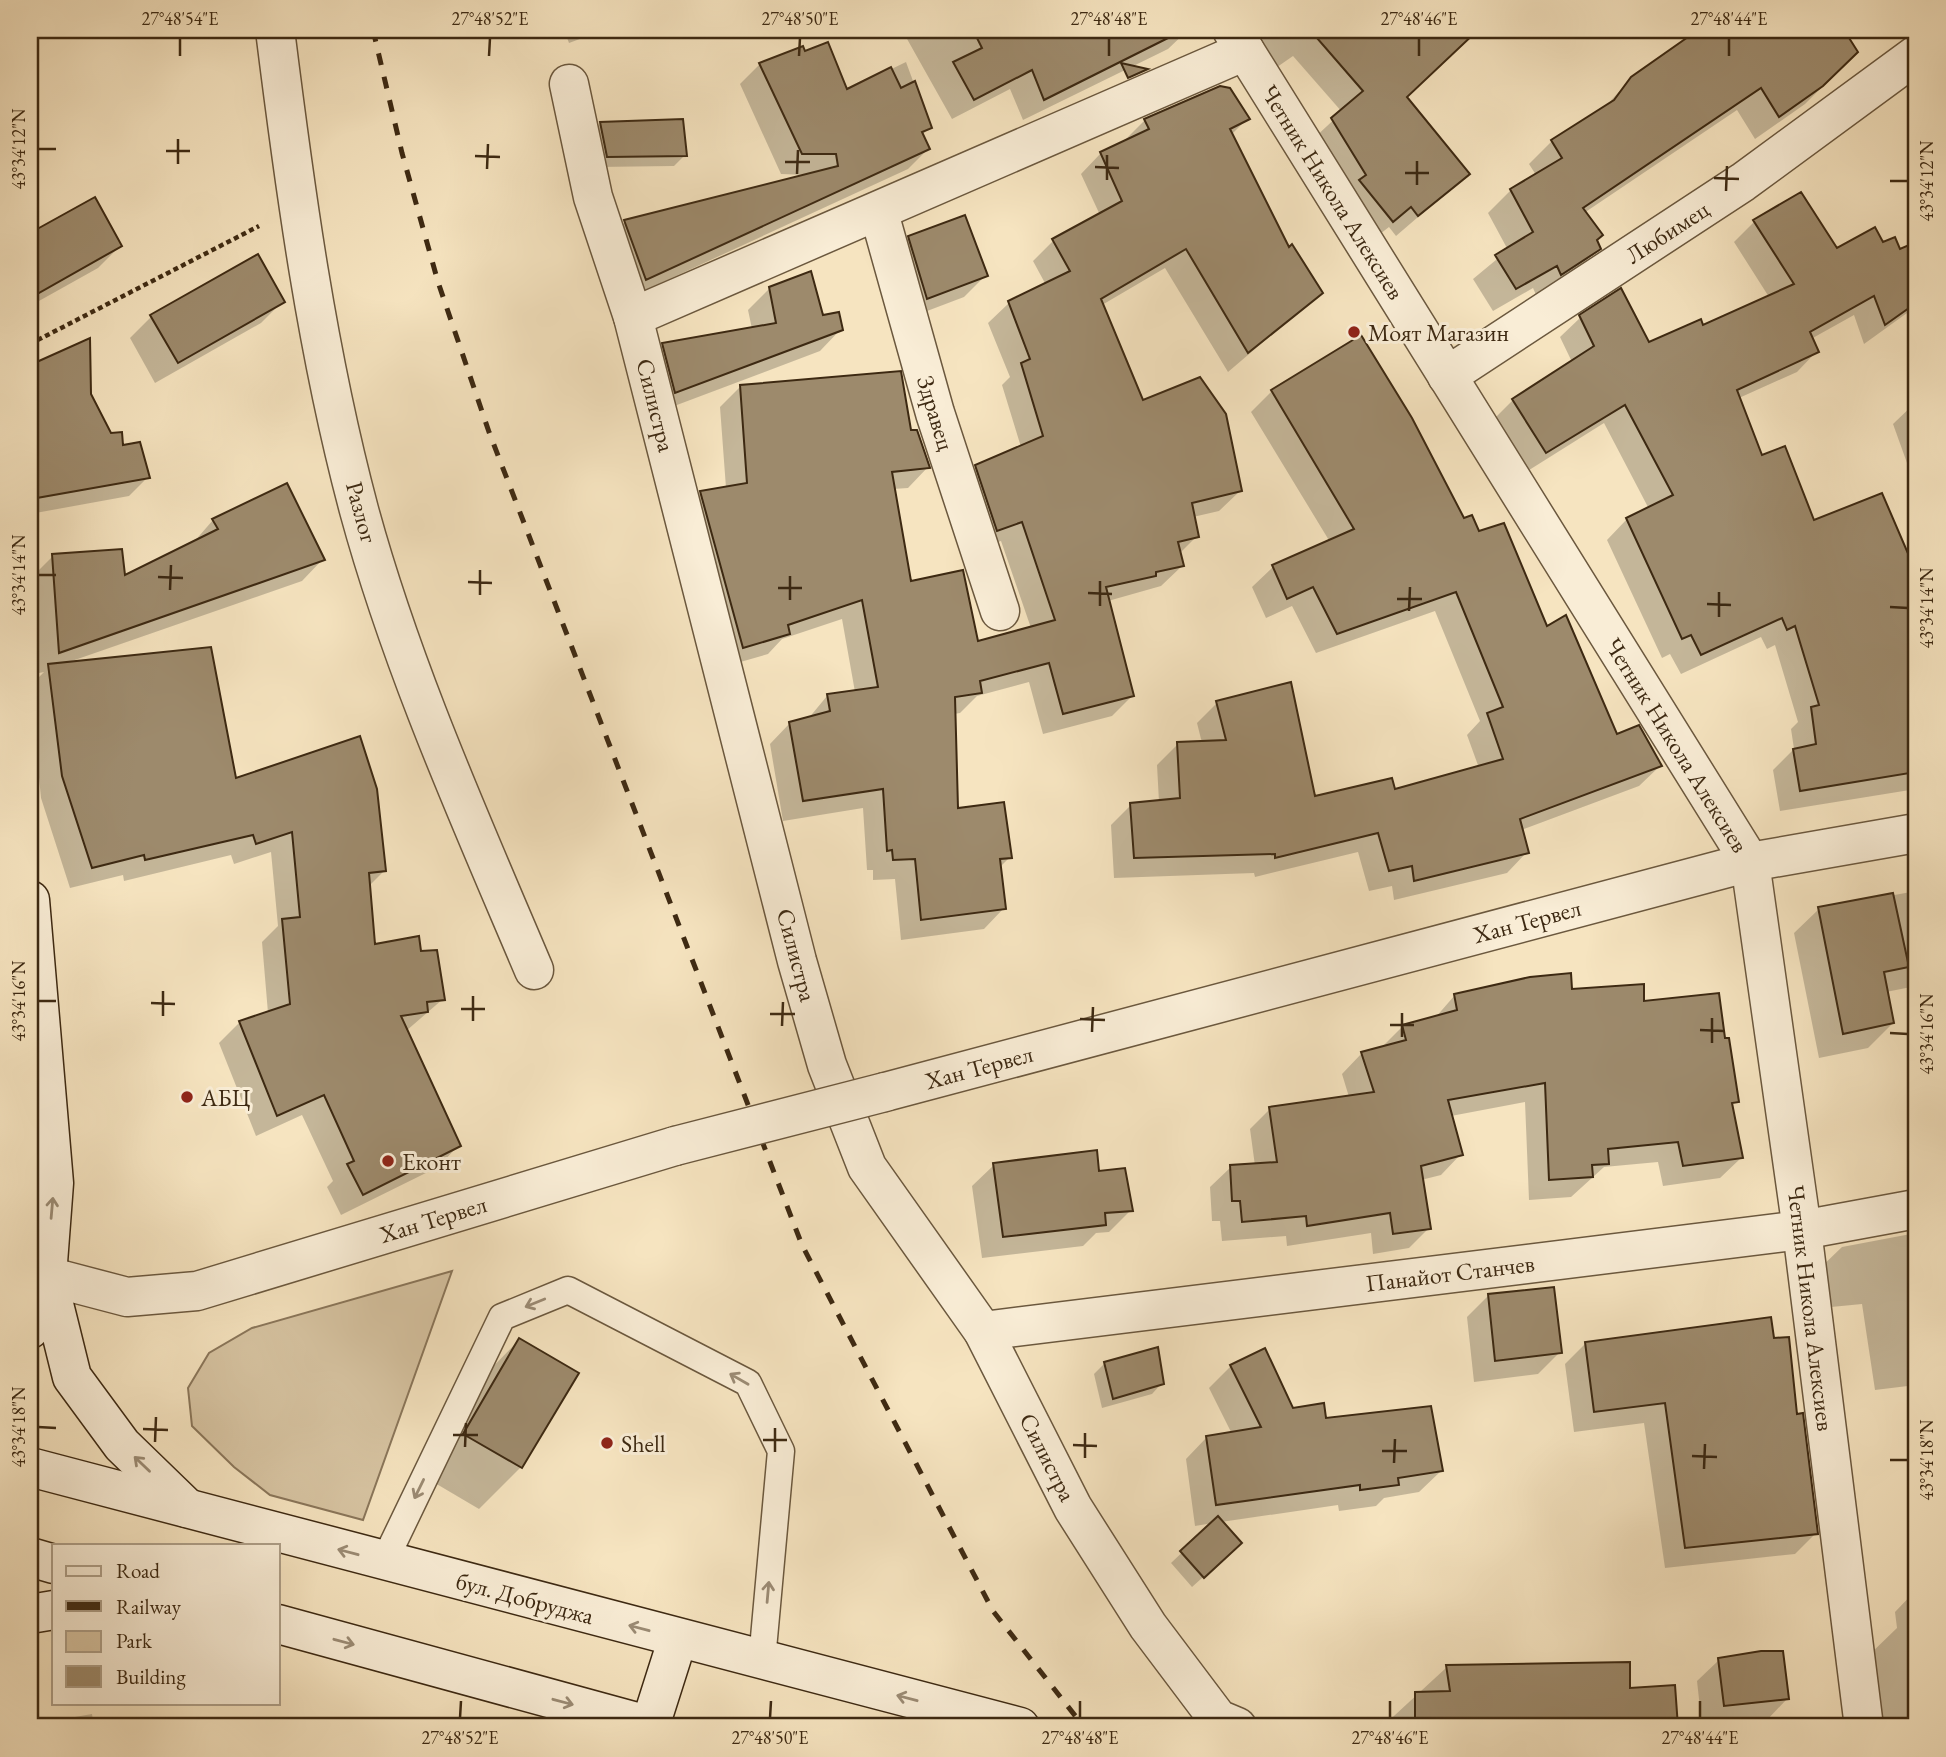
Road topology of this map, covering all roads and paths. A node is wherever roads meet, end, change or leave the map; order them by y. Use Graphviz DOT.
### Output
graph roads {
  1 [pos="275,30"];
  2 [pos="1238,40"];
  3 [pos="1916,55"];
  4 [pos="569,84"];
  5 [pos="297,207"];
  6 [pos="879,213"];
  7 [pos="634,317"];
  8 [pos="30,344"];
  9 [pos="1447,376"];
  10 [pos="1000,611"];
  11 [pos="1916,833"];
  12 [pos="1750,862"];
  13 [pos="30,900"];
  14 [pos="534,970"];
  15 [pos="1916,1209"];
  16 [pos="1802,1230"];
  17 [pos="38,1267"];
  18 [pos="30,1329"];
  19 [pos="983,1331"];
  20 [pos="30,1467"];
  21 [pos="191,1511"];
  22 [pos="30,1557"];
  23 [pos="52,1562"];
  24 [pos="384,1562"];
  25 [pos="52,1610"];
  26 [pos="30,1614"];
  27 [pos="280,1625"];
  28 [pos="678,1638"];
  29 [pos="762,1660"];
  30 [pos="652,1727"];
  31 [pos="1020,1727"];
  32 [pos="1237,1727"];
  33 [pos="1864,1727"];
  1 -- 5 [label="street, Разлог"];
  2 -- 6 [label="street"];
  2 -- 9 [label="street, Четник Никола Алексиев"];
  3 -- 9 [label="street, Любимец"];
  4 -- 7 [label="street, Силистра"];
  5 -- 8 [label="path"];
  5 -- 14 [label="street, Разлог"];
  6 -- 7 [label="street"];
  6 -- 10 [label="street, Здравец"];
  7 -- 19 [label="street, Силистра"];
  9 -- 12 [label="street, Четник Никола Алексиев"];
  11 -- 12 [label="street, Хан Тервел"];
  12 -- 16 [label="street, Четник Никола Алексиев"];
  12 -- 17 [label="street, Хан Тервел, bridge"];
  17 -- 13 [label="street, one-way"];
  15 -- 16 [label="street, Панайот Станчев"];
  16 -- 19 [label="street, Панайот Станчев"];
  16 -- 33 [label="street, Четник Никола Алексиев"];
  17 -- 18 [label="street"];
  21 -- 17 [label="street, one-way"];
  19 -- 32 [label="street, Силистра"];
  20 -- 21 [label="street, бул. Добруджа"];
  24 -- 21 [label="street, бул. Добруджа, one-way"];
  22 -- 23 [label="street"];
  28 -- 24 [label="street, бул. Добруджа, one-way"];
  29 -- 24 [label="lane, one-way"];
  25 -- 26 [label="street"];
  27 -- 30 [label="street, one-way"];
  28 -- 29 [label="street, бул. Добруджа"];
  28 -- 30 [label="street"];
  31 -- 29 [label="street, бул. Добруджа, one-way"];
}
